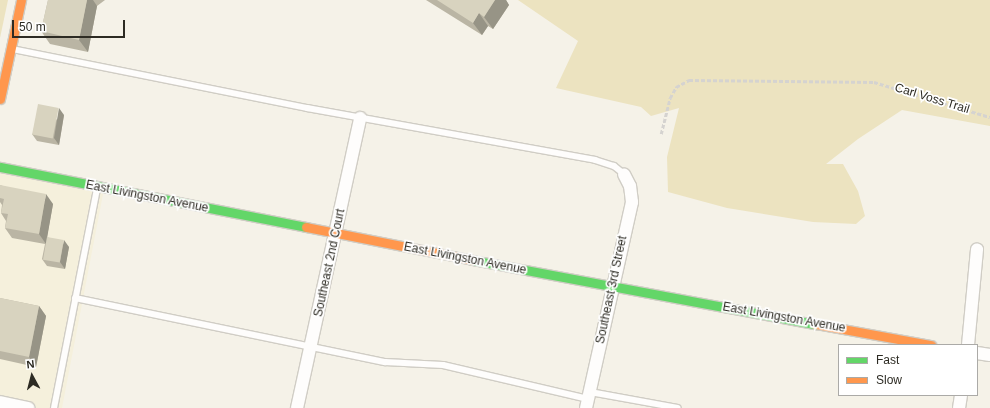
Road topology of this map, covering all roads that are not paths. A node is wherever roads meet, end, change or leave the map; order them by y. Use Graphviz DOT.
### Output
graph roads {
  1 [pos="21,0"];
  2 [pos="10,49"];
  3 [pos="0,99"];
  4 [pos="360,118"];
  5 [pos="0,167"];
  6 [pos="624,174"];
  7 [pos="97,187"];
  8 [pos="338,234"];
  9 [pos="977,249"];
  10 [pos="613,288"];
  11 [pos="76,298"];
  12 [pos="926,344"];
  13 [pos="968,344"];
  14 [pos="312,347"];
  15 [pos="978,353"];
  16 [pos="990,354"];
  17 [pos="961,396"];
  18 [pos="588,400"];
  19 [pos="0,402"];
  20 [pos="28,408"];
  21 [pos="54,408"];
  22 [pos="298,408"];
  23 [pos="678,408"];
  24 [pos="959,408"];
  1 -- 2 [label="street"];
  2 -- 3 [label="street"];
  2 -- 4 [label="lane"];
  4 -- 6 [label="lane"];
  4 -- 8 [label="street, Southeast 2nd Court"];
  5 -- 7 [label="street, East Livingston Avenue"];
  6 -- 10 [label="street, Southeast 3rd Street"];
  7 -- 8 [label="street, East Livingston Avenue"];
  7 -- 11 [label="lane"];
  8 -- 10 [label="street, East Livingston Avenue"];
  8 -- 14 [label="street, Southeast 2nd Court"];
  9 -- 13 [label="street"];
  10 -- 12 [label="street, East Livingston Avenue"];
  10 -- 18 [label="street, Southeast 3rd Street"];
  11 -- 14 [label="lane"];
  11 -- 21 [label="lane"];
  14 -- 18 [label="lane"];
  14 -- 22 [label="street, Southeast 2nd Court"];
  15 -- 16 [label="street"];
  17 -- 24 [label="street"];
  18 -- 23 [label="lane"];
  19 -- 20 [label="street"];
}
